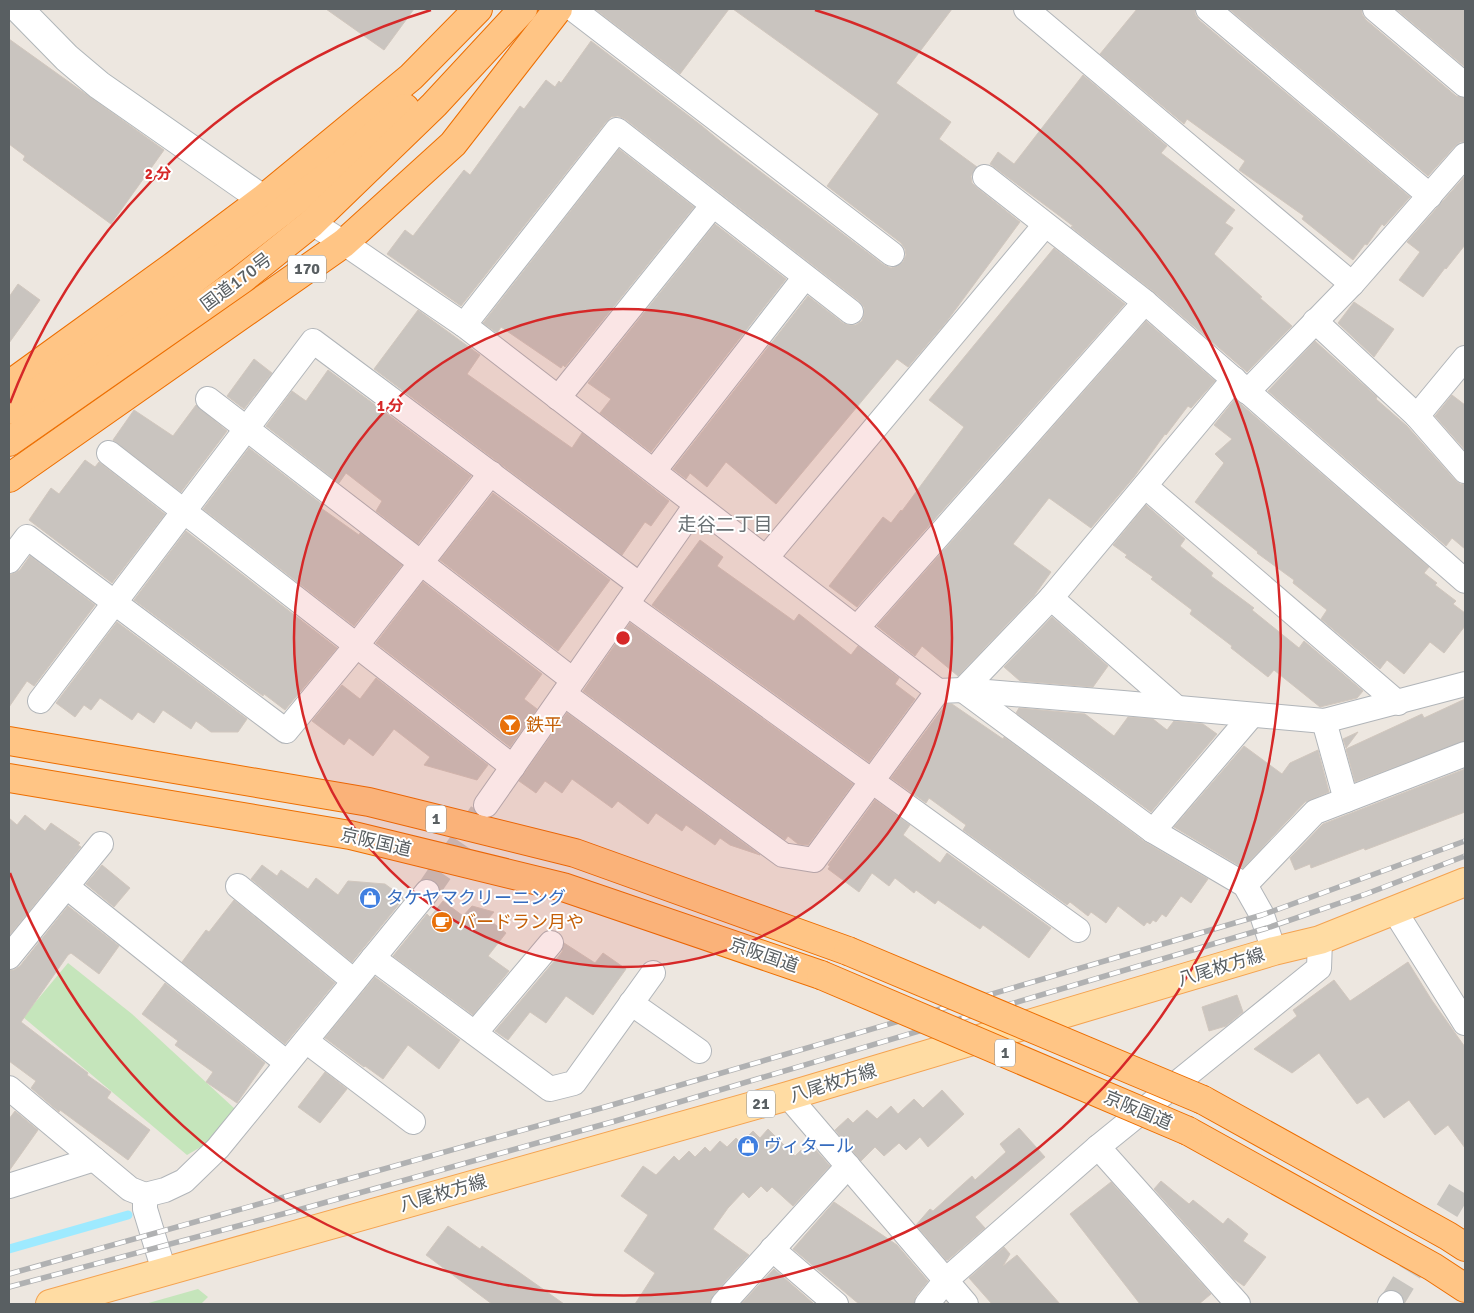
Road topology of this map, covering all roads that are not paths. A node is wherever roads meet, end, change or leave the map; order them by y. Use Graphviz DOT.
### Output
graph roads {
  1 [pos="19,9"];
  2 [pos="478,9"];
  3 [pos="519,9"];
  4 [pos="523,9"];
  5 [pos="558,9"];
  6 [pos="573,9"];
  7 [pos="1026,9"];
  8 [pos="1208,9"];
  9 [pos="1374,9"];
  10 [pos="1465,84"];
  11 [pos="1465,155"];
  12 [pos="984,177"];
  13 [pos="1430,196"];
  14 [pos="713,205"];
  15 [pos="272,206"];
  16 [pos="312,223"];
  17 [pos="1045,225"];
  18 [pos="344,243"];
  19 [pos="892,254"];
  20 [pos="805,277"];
  21 [pos="1352,284"];
  22 [pos="1145,302"];
  23 [pos="851,312"];
  24 [pos="1315,321"];
  25 [pos="464,325"];
  26 [pos="1465,358"];
  27 [pos="9,385"];
  28 [pos="1240,386"];
  29 [pos="558,398"];
  30 [pos="208,399"];
  31 [pos="9,410"];
  32 [pos="1417,416"];
  33 [pos="246,428"];
  34 [pos="9,442"];
  35 [pos="109,454"];
  36 [pos="654,471"];
  37 [pos="1465,471"];
  38 [pos="491,474"];
  39 [pos="9,478"];
  40 [pos="1145,486"];
  41 [pos="696,504"];
  42 [pos="183,511"];
  43 [pos="766,558"];
  44 [pos="9,561"];
  45 [pos="421,563"];
  46 [pos="1465,581"];
  47 [pos="634,594"];
  48 [pos="1051,598"];
  49 [pos="114,603"];
  50 [pos="857,628"];
  51 [pos="356,646"];
  52 [pos="1465,684"];
  53 [pos="568,687"];
  54 [pos="964,690"];
  55 [pos="938,691"];
  56 [pos="40,701"];
  57 [pos="1398,703"];
  58 [pos="1177,708"];
  59 [pos="1252,715"];
  60 [pos="1324,722"];
  61 [pos="9,741"];
  62 [pos="1465,754"];
  63 [pos="513,767"];
  64 [pos="9,778"];
  65 [pos="872,781"];
  66 [pos="1346,800"];
  67 [pos="486,805"];
  68 [pos="1153,831"];
  69 [pos="101,844"];
  70 [pos="1465,882"];
  71 [pos="1245,885"];
  72 [pos="66,886"];
  73 [pos="238,886"];
  74 [pos="428,892"];
  75 [pos="1394,910"];
  76 [pos="1078,930"];
  77 [pos="1320,940"];
  78 [pos="551,943"];
  79 [pos="1274,951"];
  80 [pos="9,957"];
  81 [pos="373,958"];
  82 [pos="653,973"];
  83 [pos="354,981"];
  84 [pos="631,1003"];
  85 [pos="1465,1023"];
  86 [pos="475,1033"];
  87 [pos="306,1041"];
  88 [pos="699,1051"];
  89 [pos="288,1063"];
  90 [pos="9,1088"];
  91 [pos="788,1096"];
  92 [pos="414,1122"];
  93 [pos="1098,1147"];
  94 [pos="94,1159"];
  95 [pos="848,1166"];
  96 [pos="9,1186"];
  97 [pos="145,1194"];
  98 [pos="1465,1247"];
  99 [pos="772,1250"];
  100 [pos="164,1271"];
  101 [pos="946,1280"];
  102 [pos="1465,1288"];
  103 [pos="50,1304"];
  104 [pos="723,1304"];
  105 [pos="836,1304"];
  106 [pos="927,1304"];
  107 [pos="966,1304"];
  108 [pos="1238,1304"];
  1 -- 15 [label="street"];
  2 -- 15 [label="highway"];
  3 -- 15 [label="highway"];
  4 -- 16 [label="highway, 国道170号 / 170"];
  5 -- 18 [label="highway, 170"];
  6 -- 19 [label="street"];
  7 -- 21 [label="street"];
  8 -- 13 [label="street"];
  9 -- 10 [label="street"];
  11 -- 13 [label="street"];
  12 -- 17 [label="street"];
  13 -- 21 [label="street"];
  14 -- 20 [label="street"];
  14 -- 25 [label="street"];
  14 -- 29 [label="street"];
  15 -- 27 [label="highway"];
  15 -- 31 [label="highway"];
  16 -- 18 [label="street"];
  16 -- 34 [label="highway, 国道170号 / 170"];
  17 -- 22 [label="street"];
  17 -- 43 [label="street"];
  18 -- 25 [label="street"];
  18 -- 39 [label="highway, 170"];
  20 -- 23 [label="street"];
  20 -- 36 [label="street"];
  21 -- 24 [label="street"];
  22 -- 28 [label="street"];
  22 -- 50 [label="street"];
  24 -- 28 [label="street"];
  24 -- 32 [label="street"];
  25 -- 29 [label="street"];
  26 -- 32 [label="street"];
  28 -- 40 [label="street"];
  28 -- 46 [label="street"];
  29 -- 36 [label="street"];
  30 -- 33 [label="street"];
  32 -- 37 [label="street"];
  33 -- 38 [label="street"];
  33 -- 42 [label="street"];
  33 -- 45 [label="street"];
  35 -- 42 [label="street"];
  36 -- 41 [label="street"];
  38 -- 45 [label="street"];
  38 -- 47 [label="street"];
  40 -- 48 [label="street"];
  40 -- 57 [label="street"];
  41 -- 43 [label="street"];
  41 -- 47 [label="street"];
  42 -- 49 [label="street"];
  42 -- 51 [label="street"];
  43 -- 50 [label="street"];
  44 -- 49 [label="street"];
  45 -- 51 [label="street"];
  45 -- 53 [label="street"];
  47 -- 53 [label="street"];
  47 -- 65 [label="street"];
  48 -- 54 [label="street"];
  48 -- 58 [label="street"];
  49 -- 51 [label="street"];
  49 -- 56 [label="street"];
  50 -- 55 [label="street"];
  51 -- 63 [label="street"];
  52 -- 57 [label="street"];
  53 -- 63 [label="street"];
  53 -- 65 [label="street"];
  54 -- 55 [label="street"];
  54 -- 58 [label="street"];
  54 -- 68 [label="street"];
  55 -- 65 [label="street"];
  57 -- 60 [label="street"];
  58 -- 59 [label="street"];
  59 -- 60 [label="street"];
  59 -- 68 [label="street"];
  60 -- 66 [label="street"];
  61 -- 98 [label="highway, 京阪国道 / 1, bridge"];
  62 -- 66 [label="street"];
  63 -- 67 [label="street"];
  64 -- 102 [label="highway, 京阪国道 / 1, bridge"];
  65 -- 76 [label="street"];
  66 -- 71 [label="street"];
  68 -- 71 [label="street"];
  69 -- 72 [label="street"];
  70 -- 75 [label="main road, 八尾枚方線 / 21"];
  71 -- 79 [label="street"];
  72 -- 80 [label="street"];
  72 -- 89 [label="street"];
  73 -- 83 [label="street"];
  74 -- 81 [label="street"];
  75 -- 77 [label="main road, 八尾枚方線 / 21"];
  75 -- 85 [label="street"];
  77 -- 79 [label="main road, 八尾枚方線 / 21"];
  77 -- 93 [label="street"];
  78 -- 86 [label="street"];
  79 -- 91 [label="main road, 八尾枚方線 / 21"];
  81 -- 83 [label="street"];
  81 -- 86 [label="street"];
  82 -- 84 [label="street"];
  83 -- 87 [label="street"];
  84 -- 86 [label="street"];
  84 -- 88 [label="street"];
  87 -- 89 [label="street"];
  87 -- 92 [label="street"];
  89 -- 97 [label="street"];
  90 -- 94 [label="street"];
  91 -- 95 [label="street"];
  91 -- 100 [label="main road, 八尾枚方線 / 21"];
  93 -- 101 [label="street"];
  93 -- 108 [label="street"];
  94 -- 96 [label="street"];
  94 -- 97 [label="street"];
  95 -- 99 [label="street"];
  95 -- 101 [label="street"];
  97 -- 100 [label="street"];
  99 -- 104 [label="street"];
  99 -- 105 [label="street"];
  100 -- 103 [label="main road, 八尾枚方線 / 21"];
  101 -- 106 [label="street"];
  101 -- 107 [label="street"];
}
